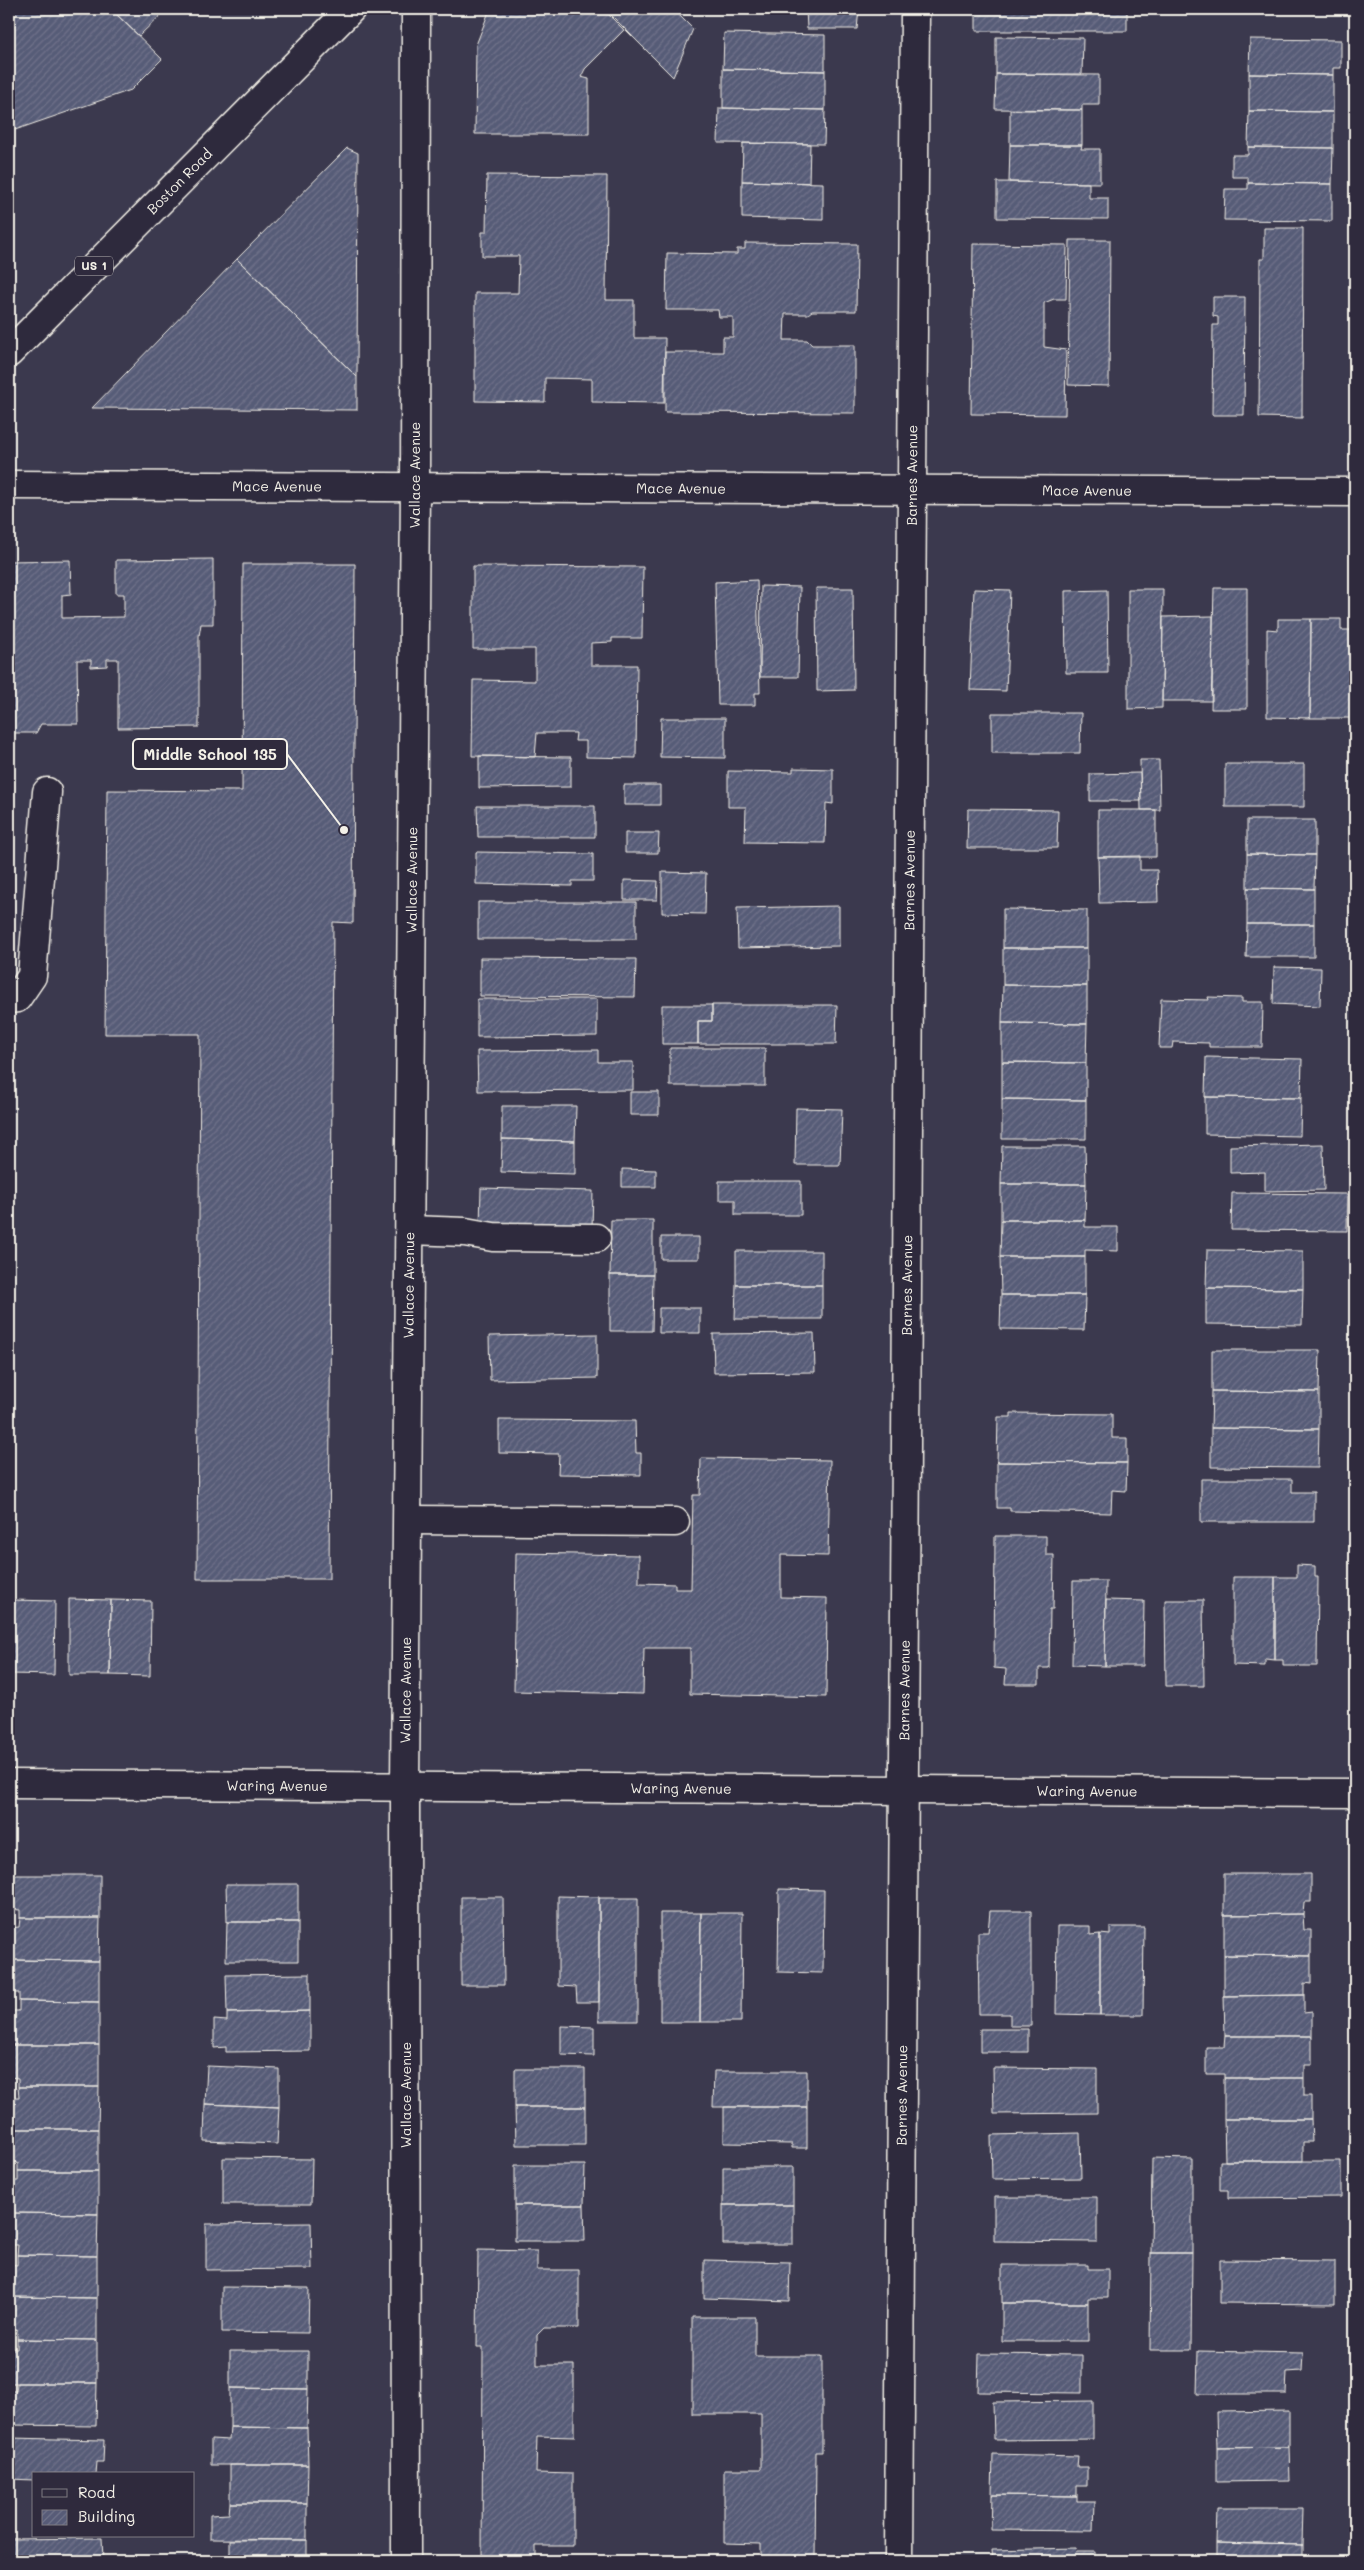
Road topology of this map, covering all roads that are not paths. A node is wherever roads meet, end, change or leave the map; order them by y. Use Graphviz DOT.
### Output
graph roads {
  1 [pos="351,9"];
  2 [pos="416,9"];
  3 [pos="915,9"];
  4 [pos="9,353"];
  5 [pos="9,485"];
  6 [pos="415,486"];
  7 [pos="913,488"];
  8 [pos="1355,492"];
  9 [pos="47,792"];
  10 [pos="9,999"];
  11 [pos="410,1230"];
  12 [pos="596,1238"];
  13 [pos="408,1520"];
  14 [pos="675,1522"];
  15 [pos="9,1784"];
  16 [pos="406,1787"];
  17 [pos="904,1790"];
  18 [pos="1355,1793"];
  19 [pos="406,2561"];
  20 [pos="899,2561"];
  1 -- 4 [label="street, Boston Road / US 1"];
  2 -- 6 [label="street, Wallace Avenue"];
  3 -- 7 [label="street, Barnes Avenue"];
  5 -- 6 [label="street, Mace Avenue"];
  6 -- 7 [label="street, Mace Avenue"];
  6 -- 11 [label="street, Wallace Avenue"];
  7 -- 8 [label="street, Mace Avenue"];
  7 -- 17 [label="street, Barnes Avenue"];
  9 -- 10 [label="street"];
  11 -- 12 [label="street"];
  11 -- 13 [label="street, Wallace Avenue"];
  13 -- 14 [label="street"];
  13 -- 16 [label="street, Wallace Avenue"];
  15 -- 16 [label="street, Waring Avenue"];
  16 -- 17 [label="street, Waring Avenue"];
  16 -- 19 [label="street, Wallace Avenue"];
  17 -- 18 [label="street, Waring Avenue"];
  17 -- 20 [label="street, Barnes Avenue"];
}
